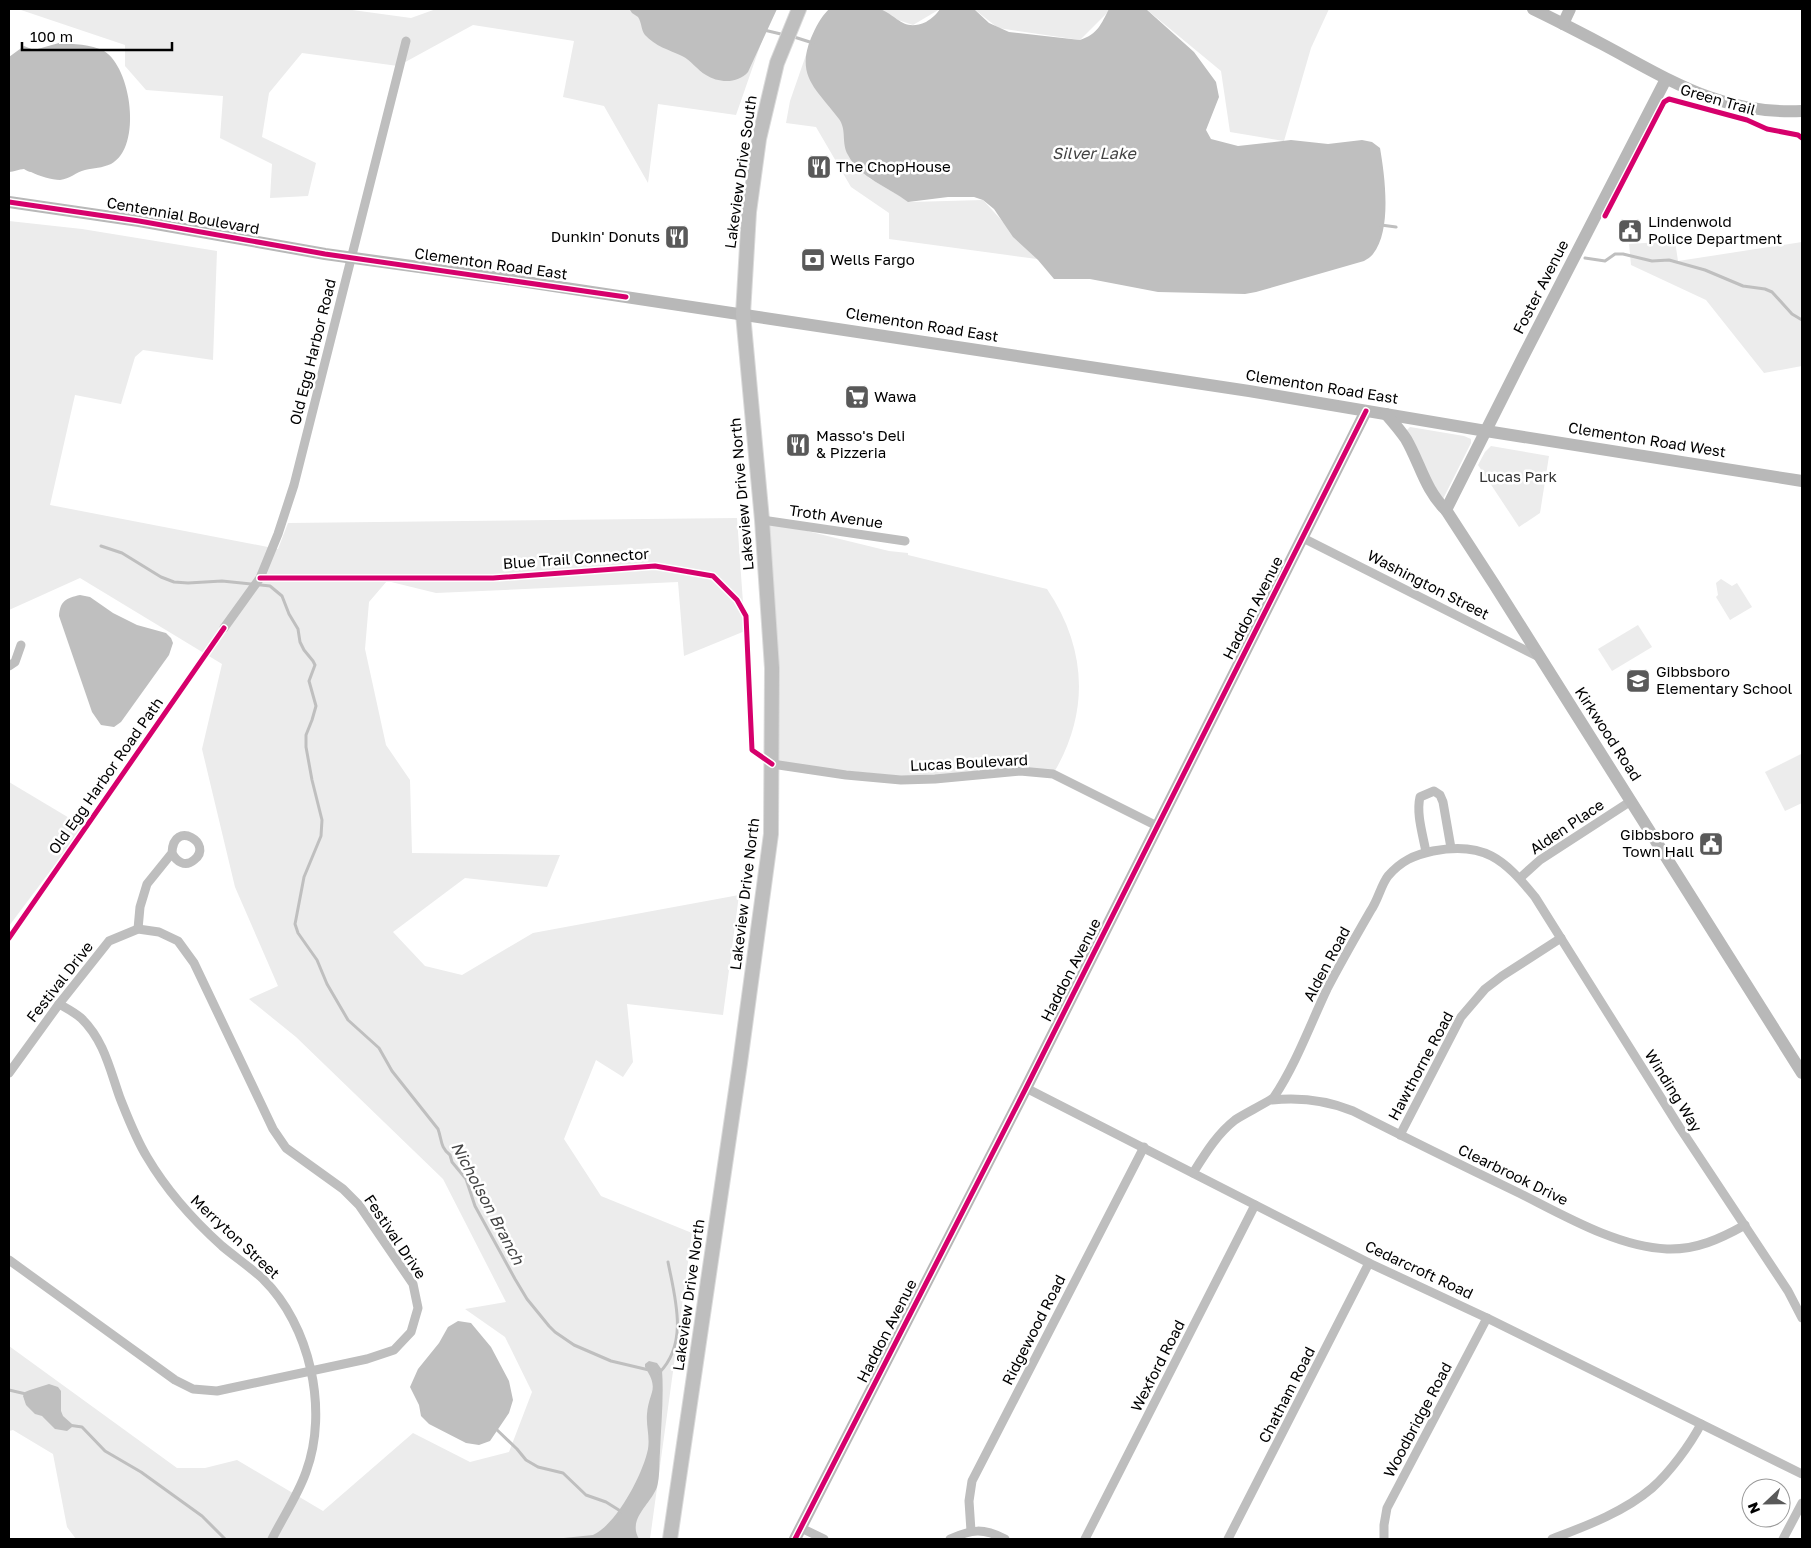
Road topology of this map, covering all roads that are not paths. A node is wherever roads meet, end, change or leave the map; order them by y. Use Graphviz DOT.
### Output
graph roads {
  1 [pos="798,9"];
  2 [pos="1533,9"];
  3 [pos="1570,9"];
  4 [pos="1563,24"];
  5 [pos="406,41"];
  6 [pos="1666,79"];
  7 [pos="1802,111"];
  8 [pos="9,202"];
  9 [pos="352,257"];
  10 [pos="743,314"];
  11 [pos="1366,411"];
  12 [pos="1386,414"];
  13 [pos="1486,431"];
  14 [pos="1802,481"];
  15 [pos="1446,510"];
  16 [pos="762,520"];
  17 [pos="1303,538"];
  18 [pos="906,541"];
  19 [pos="224,628"];
  20 [pos="22,645"];
  21 [pos="1539,657"];
  22 [pos="9,666"];
  23 [pos="772,764"];
  24 [pos="1631,801"];
  25 [pos="1157,826"];
  26 [pos="1450,848"];
  27 [pos="1426,852"];
  28 [pos="172,853"];
  29 [pos="1520,878"];
  30 [pos="138,929"];
  31 [pos="1561,938"];
  32 [pos="59,1004"];
  33 [pos="9,1073"];
  34 [pos="1802,1073"];
  35 [pos="1026,1088"];
  36 [pos="1272,1100"];
  37 [pos="1400,1135"];
  38 [pos="1144,1147"];
  39 [pos="1193,1173"];
  40 [pos="1255,1205"];
  41 [pos="1745,1225"];
  42 [pos="9,1260"];
  43 [pos="1369,1263"];
  44 [pos="1488,1318"];
  45 [pos="1802,1318"];
  46 [pos="312,1369"];
  47 [pos="1702,1424"];
  48 [pos="1802,1474"];
  49 [pos="1802,1503"];
  50 [pos="971,1531"];
  51 [pos="798,1533"];
  52 [pos="272,1539"];
  53 [pos="670,1539"];
  54 [pos="824,1539"];
  55 [pos="950,1539"];
  56 [pos="1005,1539"];
  57 [pos="1084,1539"];
  58 [pos="1228,1539"];
  59 [pos="1384,1539"];
  60 [pos="1552,1539"];
  61 [pos="1783,1539"];
  1 -- 10 [label="main road, Lakeview Drive South"];
  2 -- 4 [label="street"];
  3 -- 4 [label="street"];
  4 -- 6 [label="street"];
  5 -- 9 [label="street, Old Egg Harbor Road"];
  6 -- 7 [label="street"];
  6 -- 13 [label="street, Foster Avenue"];
  8 -- 9 [label="street, Centennial Boulevard"];
  9 -- 10 [label="street, Clementon Road East"];
  9 -- 19 [label="street, Old Egg Harbor Road"];
  10 -- 11 [label="street, Clementon Road East"];
  10 -- 16 [label="main road, Lakeview Drive North"];
  11 -- 12 [label="street, Clementon Road East"];
  11 -- 17 [label="street, Haddon Avenue"];
  12 -- 13 [label="street, Clementon Road East"];
  12 -- 15 [label="street, Kirkwood Road"];
  13 -- 14 [label="street, Clementon Road West"];
  13 -- 15 [label="street, Foster Avenue"];
  15 -- 21 [label="street, Kirkwood Road"];
  16 -- 18 [label="street, Troth Avenue"];
  16 -- 23 [label="main road, Lakeview Drive North"];
  17 -- 21 [label="street, Washington Street"];
  17 -- 25 [label="street, Haddon Avenue"];
  20 -- 22 [label="street"];
  21 -- 24 [label="street, Kirkwood Road"];
  23 -- 25 [label="street, Lucas Boulevard"];
  23 -- 53 [label="main road, Lakeview Drive North"];
  24 -- 29 [label="street, Alden Place"];
  24 -- 34 [label="street, Kirkwood Road"];
  25 -- 35 [label="street, Haddon Avenue"];
  26 -- 27 [label="street, Alden Road"];
  26 -- 27 [label="street"];
  26 -- 29 [label="street, Alden Road"];
  27 -- 36 [label="street, Alden Road"];
  28 -- 30 [label="street"];
  29 -- 31 [label="street, Winding Way"];
  30 -- 32 [label="street, Festival Drive"];
  30 -- 46 [label="street, Festival Drive"];
  31 -- 37 [label="street, Hawthorne Road"];
  31 -- 41 [label="street, Winding Way"];
  32 -- 33 [label="street, Festival Drive"];
  32 -- 46 [label="street, Merryton Street"];
  35 -- 38 [label="street, Cedarcroft Road"];
  35 -- 51 [label="street, Haddon Avenue"];
  36 -- 37 [label="street, Clearbrook Drive"];
  36 -- 39 [label="street"];
  37 -- 41 [label="street, Clearbrook Drive"];
  38 -- 39 [label="street, Cedarcroft Road"];
  38 -- 50 [label="street, Ridgewood Road"];
  39 -- 40 [label="street, Cedarcroft Road"];
  40 -- 43 [label="street, Cedarcroft Road"];
  40 -- 57 [label="street, Wexford Road"];
  41 -- 45 [label="street, Winding Way"];
  42 -- 46 [label="street, Festival Drive"];
  43 -- 44 [label="street, Cedarcroft Road"];
  43 -- 58 [label="street, Chatham Road"];
  44 -- 47 [label="street, Cedarcroft Road"];
  44 -- 59 [label="street, Woodbridge Road"];
  46 -- 52 [label="street, Merryton Street"];
  47 -- 48 [label="street, Cedarcroft Road"];
  47 -- 60 [label="street"];
  49 -- 61 [label="street"];
  50 -- 55 [label="street"];
  50 -- 56 [label="street"];
  51 -- 54 [label="street"];
}
